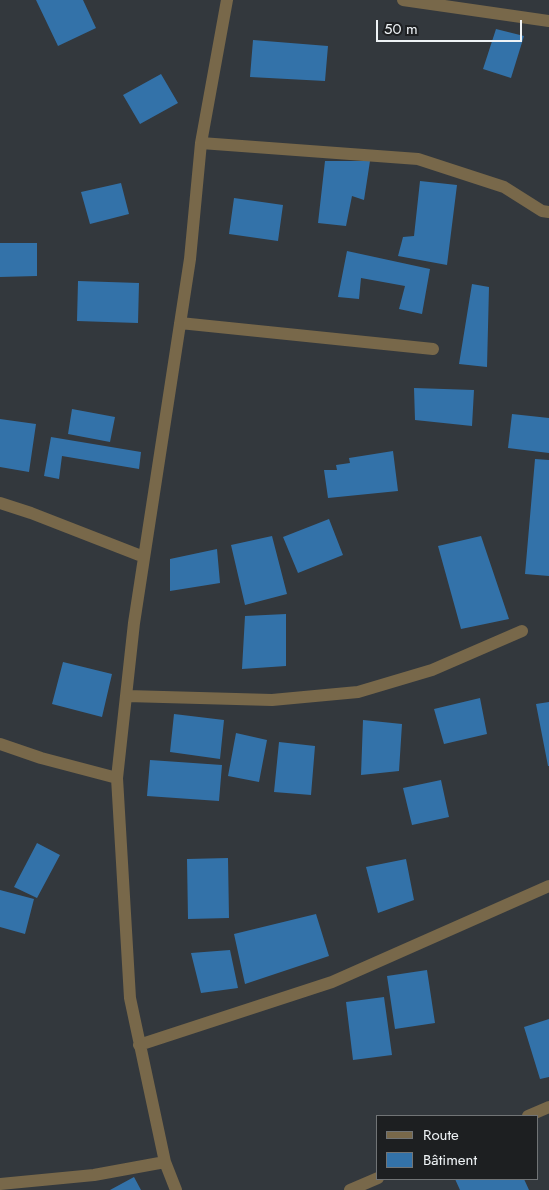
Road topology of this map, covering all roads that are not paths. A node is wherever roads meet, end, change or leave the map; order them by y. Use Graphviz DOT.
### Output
graph roads {
  1 [pos="227,0"];
  2 [pos="403,0"];
  3 [pos="549,21"];
  4 [pos="201,143"];
  5 [pos="549,212"];
  6 [pos="180,322"];
  7 [pos="433,349"];
  8 [pos="0,503"];
  9 [pos="144,557"];
  10 [pos="522,631"];
  11 [pos="127,696"];
  12 [pos="0,744"];
  13 [pos="117,778"];
  14 [pos="549,886"];
  15 [pos="139,1045"];
  16 [pos="549,1108"];
  17 [pos="531,1115"];
  18 [pos="165,1162"];
  19 [pos="376,1179"];
  20 [pos="0,1184"];
  21 [pos="176,1190"];
  22 [pos="350,1190"];
  1 -- 4 [label="street"];
  2 -- 3 [label="street"];
  4 -- 5 [label="street"];
  4 -- 6 [label="street"];
  6 -- 7 [label="street"];
  6 -- 9 [label="street"];
  8 -- 9 [label="street"];
  9 -- 11 [label="street"];
  10 -- 11 [label="street"];
  11 -- 13 [label="street"];
  12 -- 13 [label="street"];
  13 -- 15 [label="street"];
  14 -- 15 [label="street"];
  15 -- 18 [label="street"];
  16 -- 17 [label="street"];
  18 -- 20 [label="street"];
  18 -- 21 [label="street"];
  19 -- 22 [label="street"];
}
